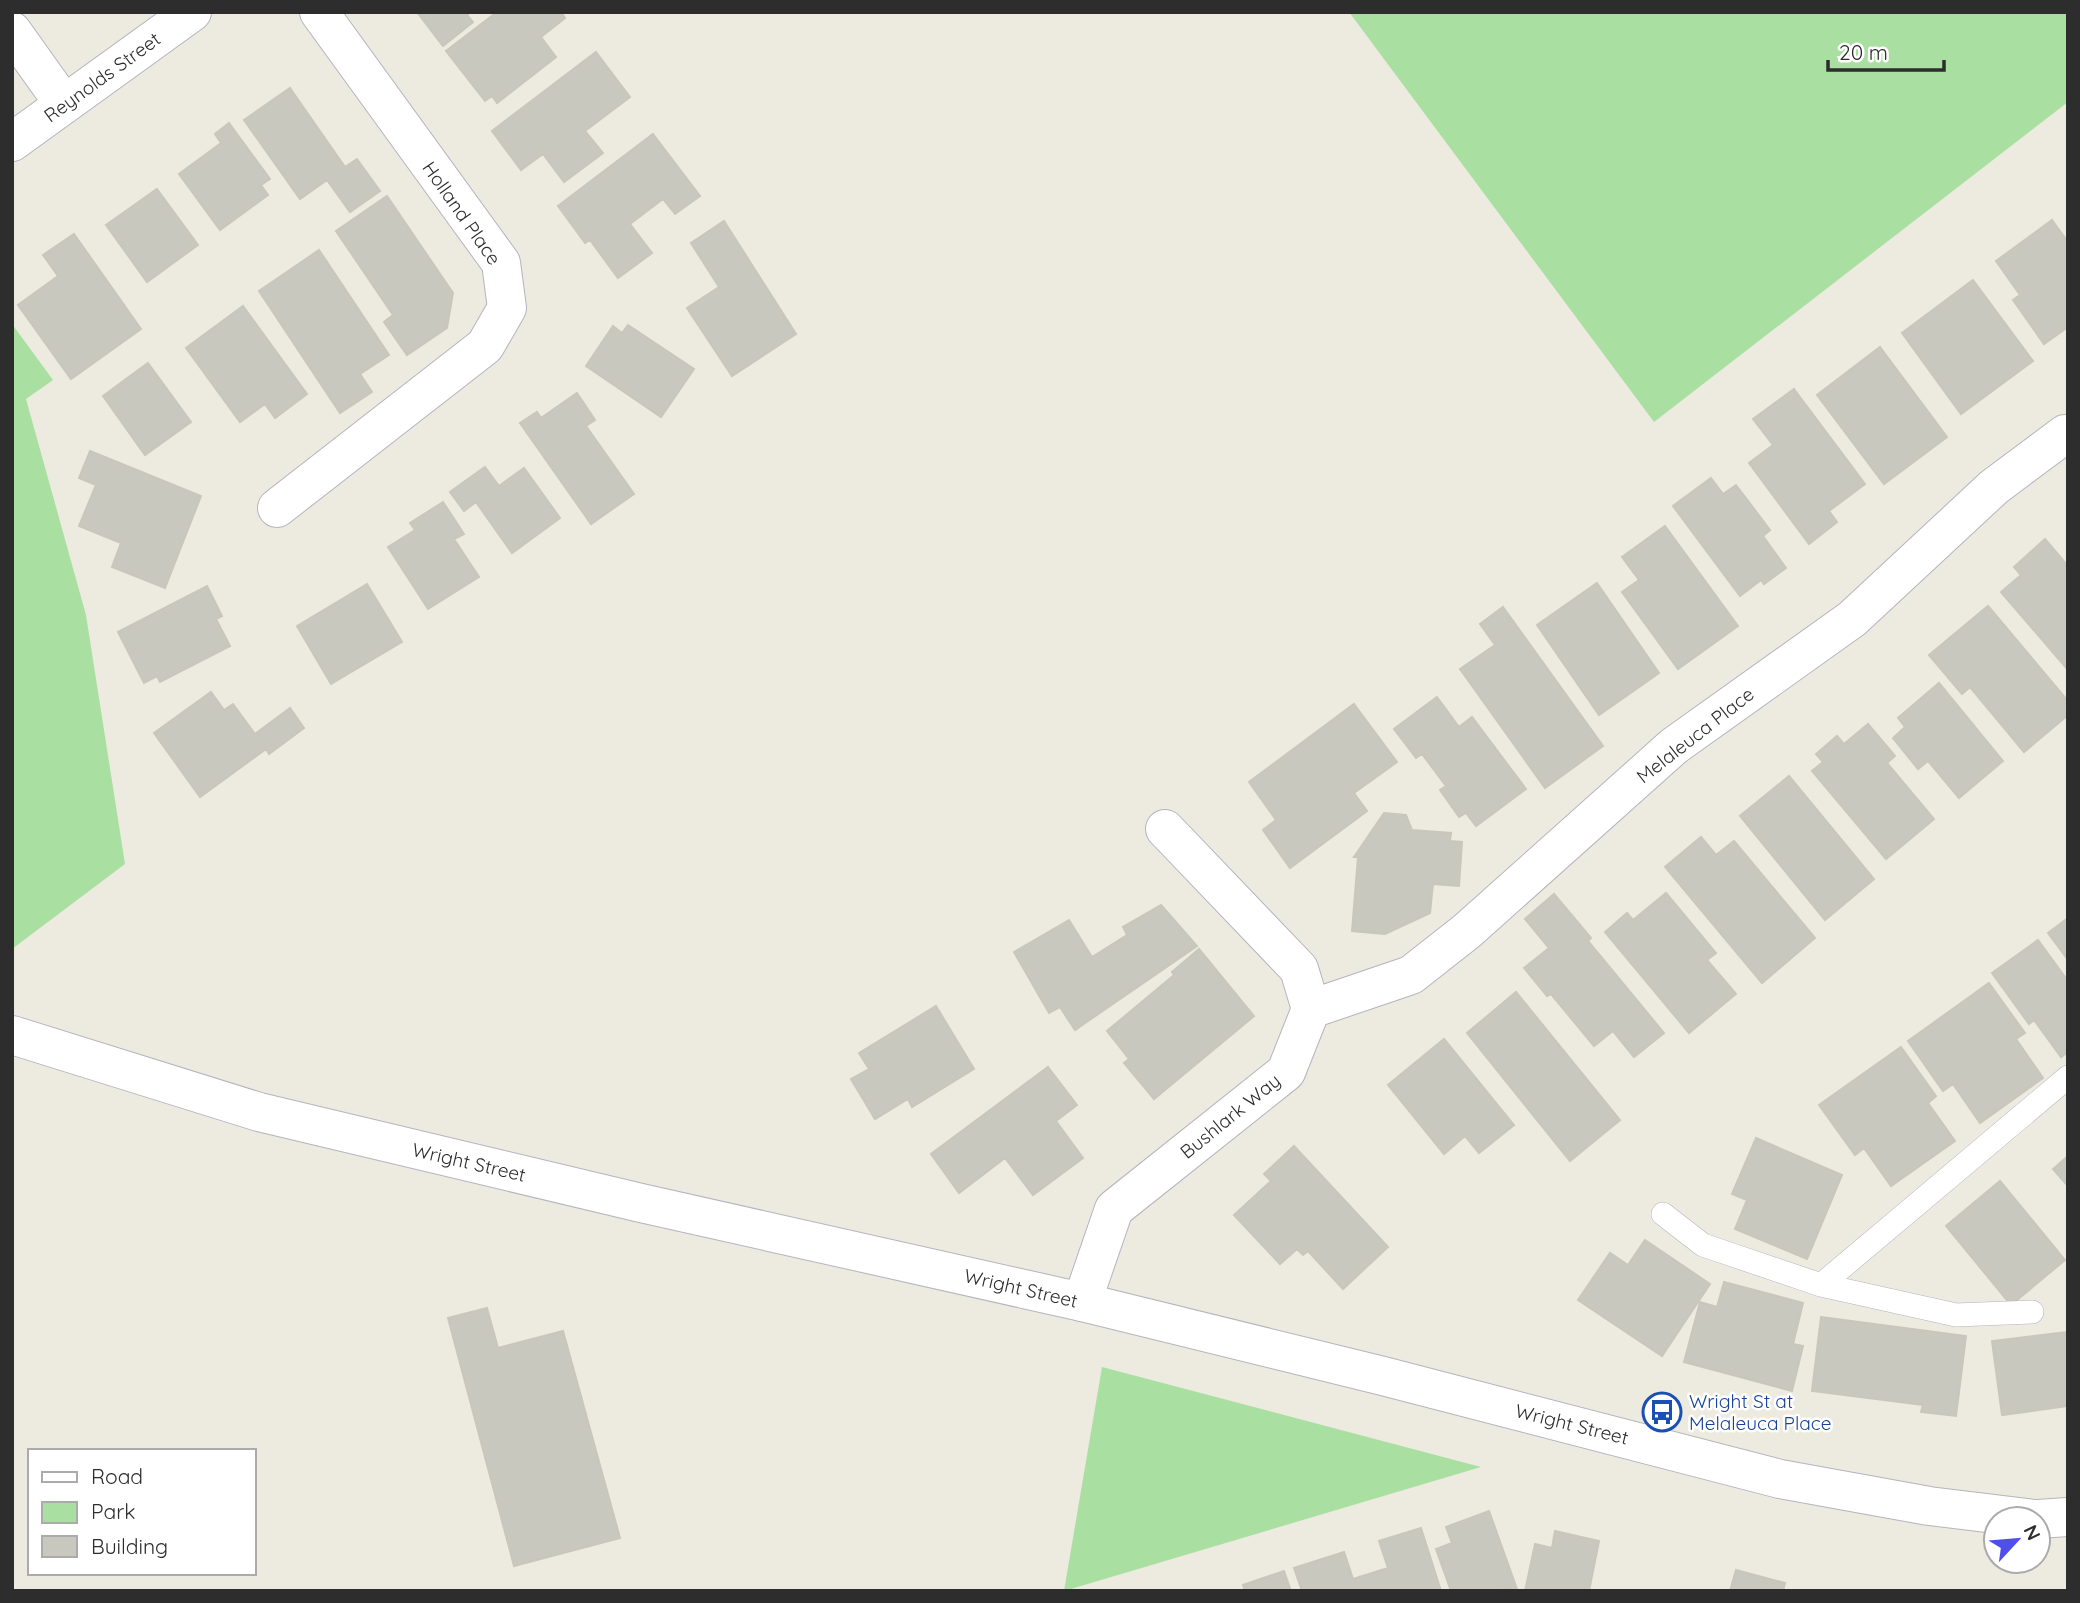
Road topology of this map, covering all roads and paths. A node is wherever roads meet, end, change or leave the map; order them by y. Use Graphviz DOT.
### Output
graph roads {
  1 [pos="192,12"];
  2 [pos="319,12"];
  3 [pos="12,31"];
  4 [pos="64,104"];
  5 [pos="12,142"];
  6 [pos="2065,434"];
  7 [pos="277,508"];
  8 [pos="1166,829"];
  9 [pos="1311,1009"];
  10 [pos="12,1035"];
  11 [pos="2068,1077"];
  12 [pos="1663,1214"];
  13 [pos="1821,1285"];
  14 [pos="1082,1302"];
  15 [pos="2032,1312"];
  16 [pos="1982,1512"];
  1 -- 4 [label="street, Reynolds Street"];
  2 -- 7 [label="street, Holland Place"];
  3 -- 4 [label="street"];
  4 -- 5 [label="street, Reynolds Street"];
  6 -- 9 [label="street, Melaleuca Place"];
  8 -- 9 [label="street"];
  9 -- 14 [label="street, Bushlark Way"];
  10 -- 14 [label="street, Wright Street"];
  11 -- 13 [label="lane"];
  12 -- 13 [label="lane"];
  13 -- 15 [label="lane"];
  14 -- 16 [label="street, Wright Street"];
}
